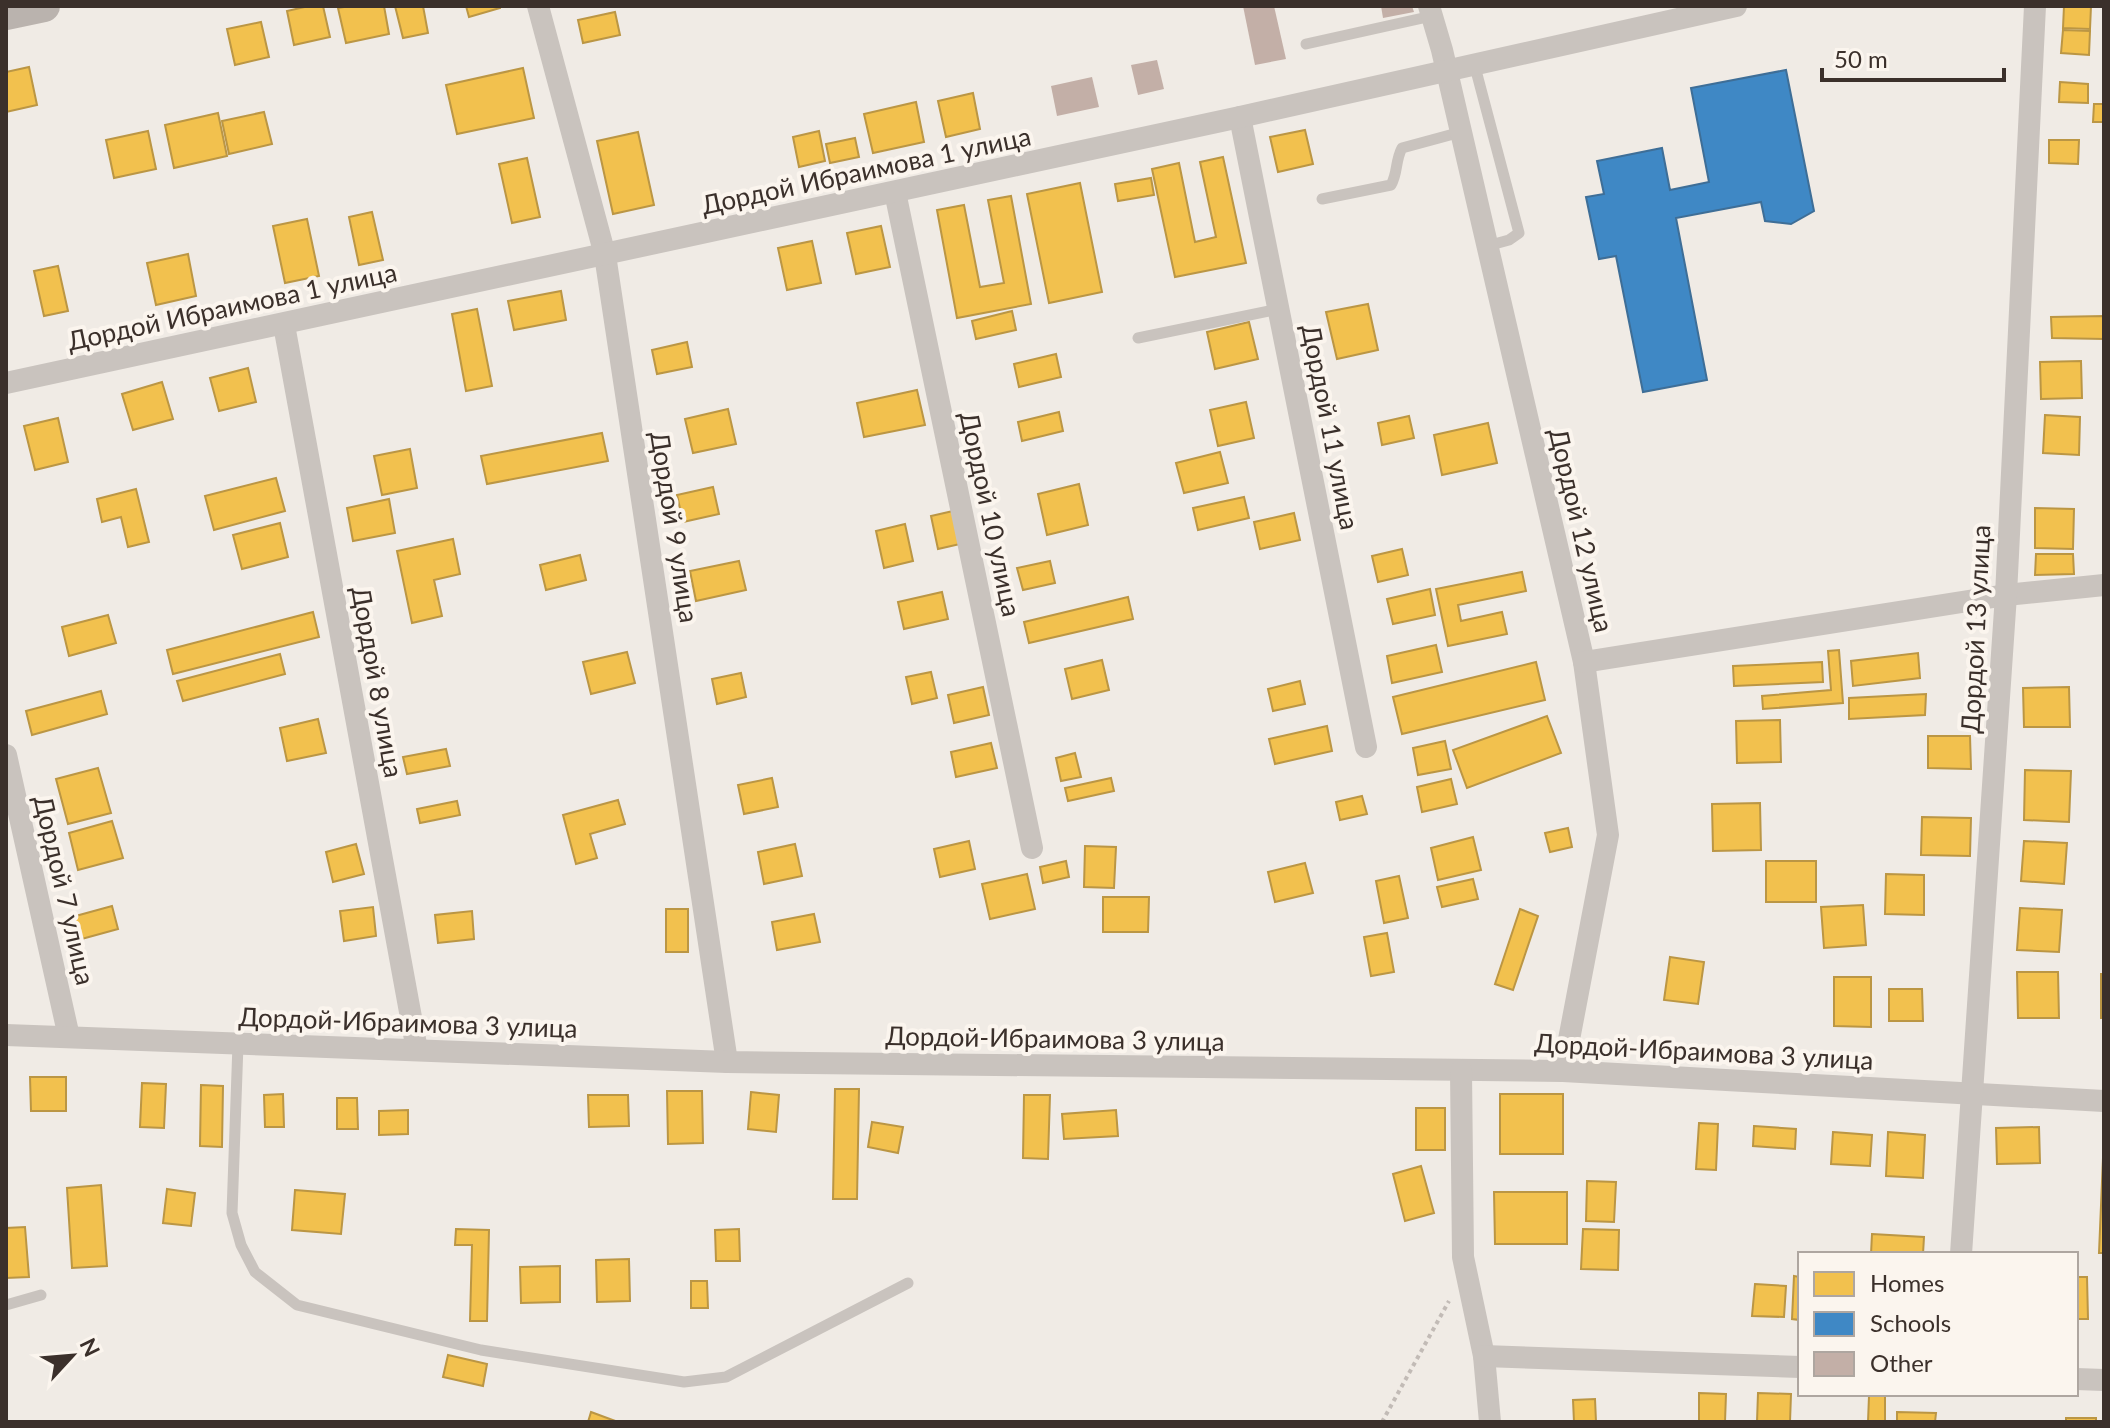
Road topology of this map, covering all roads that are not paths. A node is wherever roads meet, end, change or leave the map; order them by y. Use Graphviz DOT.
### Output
graph roads {
  1 [pos="538,6"];
  2 [pos="1736,6"];
  3 [pos="2035,6"];
  4 [pos="1430,11"];
  5 [pos="1306,44"];
  6 [pos="1474,63"];
  7 [pos="1446,69"];
  8 [pos="1240,117"];
  9 [pos="1461,132"];
  10 [pos="895,192"];
  11 [pos="1322,199"];
  12 [pos="1487,246"];
  13 [pos="605,255"];
  14 [pos="1279,309"];
  15 [pos="284,325"];
  16 [pos="1138,338"];
  17 [pos="6,383"];
  18 [pos="2104,585"];
  19 [pos="2006,595"];
  20 [pos="1584,662"];
  21 [pos="1366,747"];
  22 [pos="6,755"];
  23 [pos="1032,848"];
  24 [pos="6,1035"];
  25 [pos="69,1037"];
  26 [pos="238,1044"];
  27 [pos="417,1050"];
  28 [pos="727,1062"];
  29 [pos="1461,1071"];
  30 [pos="1563,1071"];
  31 [pos="1974,1092"];
  32 [pos="2104,1101"];
  33 [pos="1961,1252"];
  34 [pos="908,1283"];
  35 [pos="41,1295"];
  36 [pos="6,1305"];
  37 [pos="1484,1356"];
  38 [pos="1798,1367"];
  39 [pos="2078,1379"];
  40 [pos="2104,1380"];
  41 [pos="1490,1422"];
  1 -- 13 [label="street, Дордой 9 улица"];
  2 -- 6 [label="street, Дордой Ибраимова 1 улица"];
  3 -- 19 [label="street, Дордой 13 улица"];
  4 -- 5 [label="lane"];
  4 -- 7 [label="street, Дордой 12 улица"];
  6 -- 7 [label="street, Дордой Ибраимова 1 улица"];
  6 -- 12 [label="lane"];
  7 -- 8 [label="street, Дордой Ибраимова 1 улица"];
  7 -- 9 [label="street, Дордой 12 улица"];
  8 -- 10 [label="street, Дордой Ибраимова 1 улица"];
  8 -- 14 [label="street, Дордой 11 улица"];
  9 -- 11 [label="lane"];
  9 -- 12 [label="street, Дордой 12 улица"];
  10 -- 13 [label="street, Дордой Ибраимова 1 улица"];
  10 -- 23 [label="street, Дордой 10 улица"];
  12 -- 20 [label="street, Дордой 12 улица"];
  13 -- 15 [label="street, Дордой Ибраимова 1 улица"];
  13 -- 28 [label="street, Дордой 9 улица"];
  14 -- 16 [label="lane"];
  14 -- 21 [label="street, Дордой 11 улица"];
  15 -- 17 [label="street, Дордой Ибраимова 1 улица"];
  15 -- 27 [label="street, Дордой 8 улица"];
  18 -- 19 [label="street"];
  19 -- 20 [label="street"];
  19 -- 31 [label="street, Дордой 13 улица"];
  20 -- 30 [label="street, Дордой 12 улица"];
  22 -- 25 [label="street, Дордой 7 улица"];
  24 -- 25 [label="street, Дордой-Ибраимова 3 улица"];
  25 -- 26 [label="street, Дордой-Ибраимова 3 улица"];
  26 -- 27 [label="street, Дордой-Ибраимова 3 улица"];
  26 -- 34 [label="lane"];
  27 -- 28 [label="street, Дордой-Ибраимова 3 улица"];
  28 -- 29 [label="street, Дордой-Ибраимова 3 улица"];
  29 -- 30 [label="street, Дордой-Ибраимова 3 улица"];
  29 -- 37 [label="street"];
  30 -- 31 [label="street, Дордой-Ибраимова 3 улица"];
  31 -- 32 [label="street, Дордой-Ибраимова 3 улица"];
  31 -- 33 [label="street, Дордой 13 улица"];
  35 -- 36 [label="lane"];
  37 -- 38 [label="street"];
  37 -- 41 [label="street"];
  39 -- 40 [label="street"];
}
